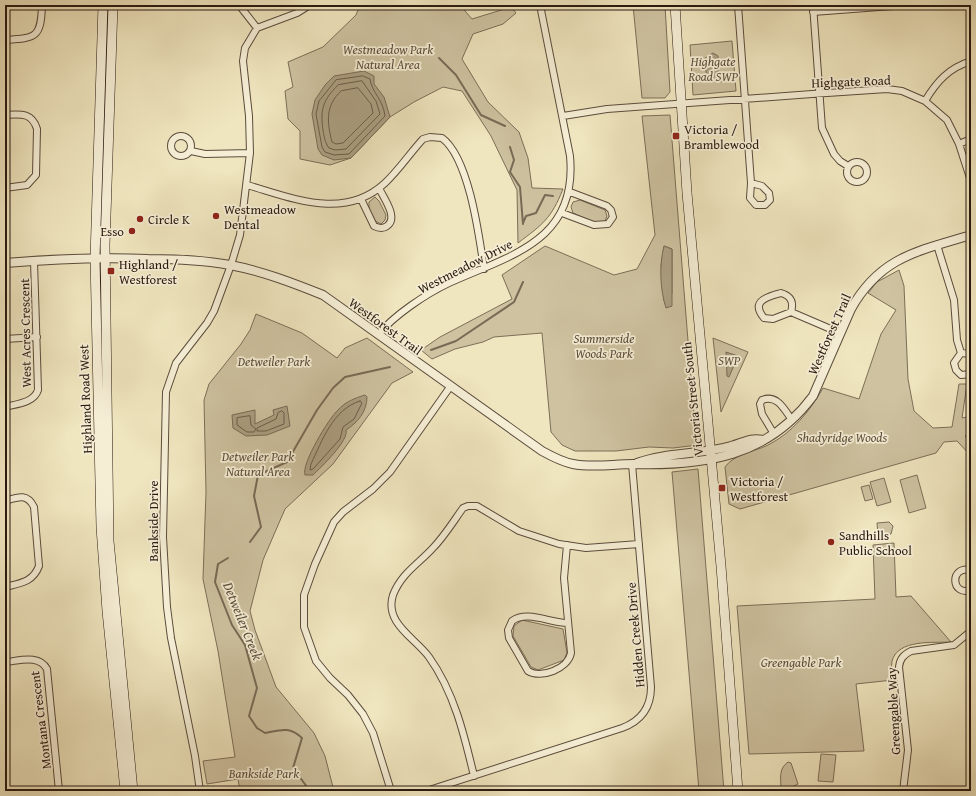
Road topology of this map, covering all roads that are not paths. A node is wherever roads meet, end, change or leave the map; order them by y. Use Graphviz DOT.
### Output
graph roads {
  1 [pos="42,5"];
  2 [pos="103,5"];
  3 [pos="113,5"];
  4 [pos="239,5"];
  5 [pos="310,5"];
  6 [pos="540,5"];
  7 [pos="675,5"];
  8 [pos="738,5"];
  9 [pos="813,5"];
  10 [pos="906,5"];
  11 [pos="813,12"];
  12 [pos="257,28"];
  13 [pos="5,40"];
  14 [pos="971,61"];
  15 [pos="819,93"];
  16 [pos="745,99"];
  17 [pos="925,101"];
  18 [pos="681,104"];
  19 [pos="5,115"];
  20 [pos="563,116"];
  21 [pos="971,139"];
  22 [pos="959,144"];
  23 [pos="191,151"];
  24 [pos="250,153"];
  25 [pos="848,166"];
  26 [pos="971,181"];
  27 [pos="751,183"];
  28 [pos="247,185"];
  29 [pos="5,188"];
  30 [pos="379,188"];
  31 [pos="570,192"];
  32 [pos="361,198"];
  33 [pos="562,213"];
  34 [pos="971,234"];
  35 [pos="937,245"];
  36 [pos="95,258"];
  37 [pos="105,258"];
  38 [pos="34,261"];
  39 [pos="5,263"];
  40 [pos="231,265"];
  41 [pos="484,269"];
  42 [pos="791,312"];
  43 [pos="840,333"];
  44 [pos="378,335"];
  45 [pos="37,337"];
  46 [pos="5,339"];
  47 [pos="961,353"];
  48 [pos="971,354"];
  49 [pos="971,374"];
  50 [pos="450,387"];
  51 [pos="5,407"];
  52 [pos="792,420"];
  53 [pos="774,434"];
  54 [pos="711,456"];
  55 [pos="632,464"];
  56 [pos="5,501"];
  57 [pos="639,544"];
  58 [pos="567,545"];
  59 [pos="971,570"];
  60 [pos="5,587"];
  61 [pos="971,590"];
  62 [pos="568,623"];
  63 [pos="971,631"];
  64 [pos="5,662"];
  65 [pos="474,776"];
  66 [pos="59,791"];
  67 [pos="125,791"];
  68 [pos="133,791"];
  69 [pos="200,791"];
  70 [pos="391,791"];
  71 [pos="426,791"];
  72 [pos="738,791"];
  73 [pos="903,791"];
  1 -- 13 [label="street"];
  2 -- 36 [label="main road, Highland Road West"];
  3 -- 37 [label="main road, Highland Road West"];
  4 -- 12 [label="street"];
  5 -- 12 [label="street"];
  6 -- 20 [label="street, Westmeadow Drive"];
  7 -- 18 [label="main road, Victoria Street South"];
  8 -- 16 [label="street"];
  9 -- 11 [label="street"];
  10 -- 11 [label="street"];
  11 -- 15 [label="street"];
  12 -- 24 [label="street"];
  14 -- 17 [label="street"];
  15 -- 16 [label="street, Highgate Road"];
  15 -- 17 [label="street, Highgate Road"];
  15 -- 25 [label="street"];
  16 -- 18 [label="street, Highgate Road"];
  16 -- 27 [label="street"];
  17 -- 22 [label="street, Highgate Road"];
  18 -- 20 [label="street, Highgate Road"];
  18 -- 54 [label="main road, Victoria Street South"];
  19 -- 29 [label="street"];
  20 -- 31 [label="street, Westmeadow Drive"];
  21 -- 22 [label="street"];
  22 -- 26 [label="street, Highgate Road"];
  23 -- 24 [label="street"];
  24 -- 28 [label="street"];
  28 -- 32 [label="street"];
  28 -- 40 [label="street"];
  30 -- 32 [label="street"];
  30 -- 32 [label="street"];
  30 -- 41 [label="street"];
  31 -- 33 [label="street, Westmeadow Drive"];
  31 -- 33 [label="street"];
  33 -- 41 [label="street, Westmeadow Drive"];
  34 -- 35 [label="street, Westforest Trail"];
  35 -- 43 [label="street, Westforest Trail"];
  35 -- 47 [label="street"];
  36 -- 37 [label="street, Westforest Trail"];
  36 -- 38 [label="street, Westforest Trail"];
  36 -- 67 [label="main road, Highland Road West"];
  37 -- 40 [label="street, Westforest Trail"];
  37 -- 68 [label="main road, Highland Road West"];
  38 -- 39 [label="street, Westforest Trail"];
  38 -- 45 [label="street, West Acres Crescent"];
  40 -- 44 [label="street, Westforest Trail"];
  40 -- 69 [label="street, Bankside Drive"];
  41 -- 44 [label="street, Westmeadow Drive"];
  42 -- 42 [label="street"];
  42 -- 43 [label="street"];
  43 -- 52 [label="street, Westforest Trail"];
  44 -- 50 [label="street, Westforest Trail"];
  45 -- 46 [label="street"];
  45 -- 51 [label="street, West Acres Crescent"];
  47 -- 48 [label="street"];
  47 -- 49 [label="street"];
  50 -- 55 [label="street, Westforest Trail"];
  50 -- 70 [label="street"];
  52 -- 53 [label="street, Westforest Trail"];
  52 -- 53 [label="street"];
  53 -- 54 [label="street, Westforest Trail"];
  54 -- 55 [label="street, Westforest Trail"];
  54 -- 72 [label="main road, Victoria Street South"];
  55 -- 57 [label="street, Hidden Creek Drive"];
  56 -- 60 [label="street"];
  57 -- 58 [label="street"];
  57 -- 65 [label="street, Hidden Creek Drive"];
  58 -- 62 [label="street"];
  58 -- 65 [label="street"];
  59 -- 61 [label="street"];
  62 -- 62 [label="street"];
  63 -- 73 [label="street, Greengable Way"];
  64 -- 66 [label="street, Montana Crescent"];
  65 -- 71 [label="street, Hidden Creek Drive"];
}
